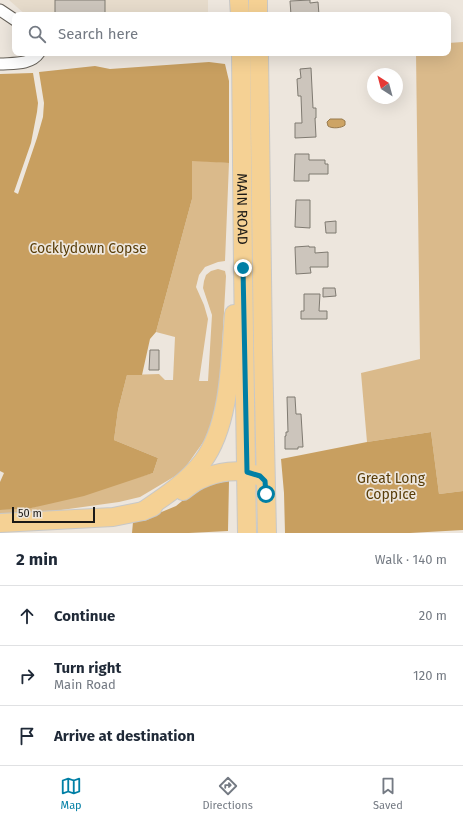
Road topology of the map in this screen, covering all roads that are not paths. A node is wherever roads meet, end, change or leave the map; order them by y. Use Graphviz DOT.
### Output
graph roads {
  1 [pos="239,0"];
  2 [pos="258,0"];
  3 [pos="0,10"];
  4 [pos="240,12"];
  5 [pos="258,12"];
  6 [pos="12,18"];
  7 [pos="36,56"];
  8 [pos="241,56"];
  9 [pos="259,56"];
  10 [pos="0,64"];
  11 [pos="243,268"];
  12 [pos="247,472"];
  13 [pos="266,488"];
  14 [pos="246,494"];
  15 [pos="143,512"];
  16 [pos="0,523"];
  17 [pos="243,533"];
  18 [pos="247,533"];
  19 [pos="267,533"];
  1 -- 4 [label="main road"];
  2 -- 5 [label="main road"];
  3 -- 6 [label="street"];
  7 -- 10 [label="street"];
  8 -- 11 [label="main road, MAIN ROAD"];
  9 -- 13 [label="main road, MAIN ROAD"];
  11 -- 12 [label="main road, MAIN ROAD"];
  11 -- 15 [label="main road"];
  12 -- 13 [label="main road"];
  12 -- 14 [label="main road, MAIN ROAD"];
  12 -- 15 [label="main road"];
  13 -- 19 [label="main road, MAIN ROAD"];
  14 -- 17 [label="main road"];
  14 -- 18 [label="main road, MAIN ROAD"];
  15 -- 16 [label="main road"];
}
